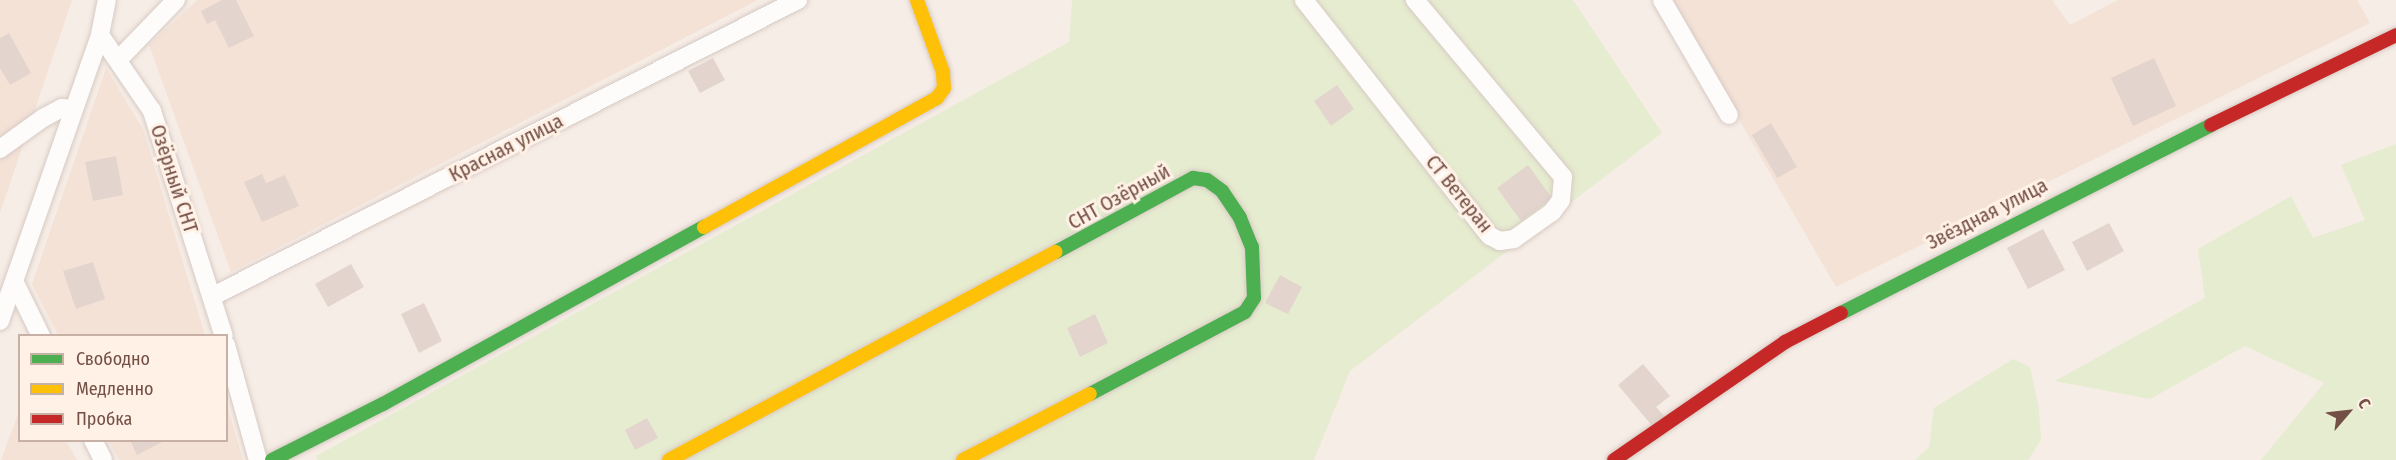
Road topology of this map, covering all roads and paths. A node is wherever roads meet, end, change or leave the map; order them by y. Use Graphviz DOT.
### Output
graph roads {
  1 [pos="107,0"];
  2 [pos="176,0"];
  3 [pos="798,0"];
  4 [pos="917,0"];
  5 [pos="1304,0"];
  6 [pos="1415,0"];
  7 [pos="1662,0"];
  8 [pos="100,35"];
  9 [pos="2396,35"];
  10 [pos="119,59"];
  11 [pos="74,109"];
  12 [pos="1730,115"];
  13 [pos="0,149"];
  14 [pos="15,283"];
  15 [pos="213,296"];
  16 [pos="0,321"];
  17 [pos="40,334"];
  18 [pos="223,334"];
  19 [pos="228,352"];
  20 [pos="94,442"];
  21 [pos="103,460"];
  22 [pos="258,460"];
  23 [pos="272,460"];
  24 [pos="669,460"];
  25 [pos="963,460"];
  26 [pos="1614,460"];
  1 -- 8 [label="street"];
  2 -- 10 [label="street"];
  3 -- 15 [label="street, Красная улица"];
  4 -- 23 [label="street"];
  5 -- 6 [label="street, СТ Ветеран"];
  7 -- 12 [label="street"];
  8 -- 10 [label="street, Озёрный СНТ"];
  8 -- 11 [label="street"];
  9 -- 26 [label="street, Звёздная улица"];
  10 -- 15 [label="street, Озёрный СНТ"];
  11 -- 13 [label="street"];
  11 -- 14 [label="street"];
  14 -- 16 [label="street"];
  14 -- 17 [label="street"];
  15 -- 18 [label="street, Озёрный СНТ"];
  19 -- 22 [label="street"];
  20 -- 21 [label="street"];
  24 -- 25 [label="street, СНТ Озёрный"];
}
